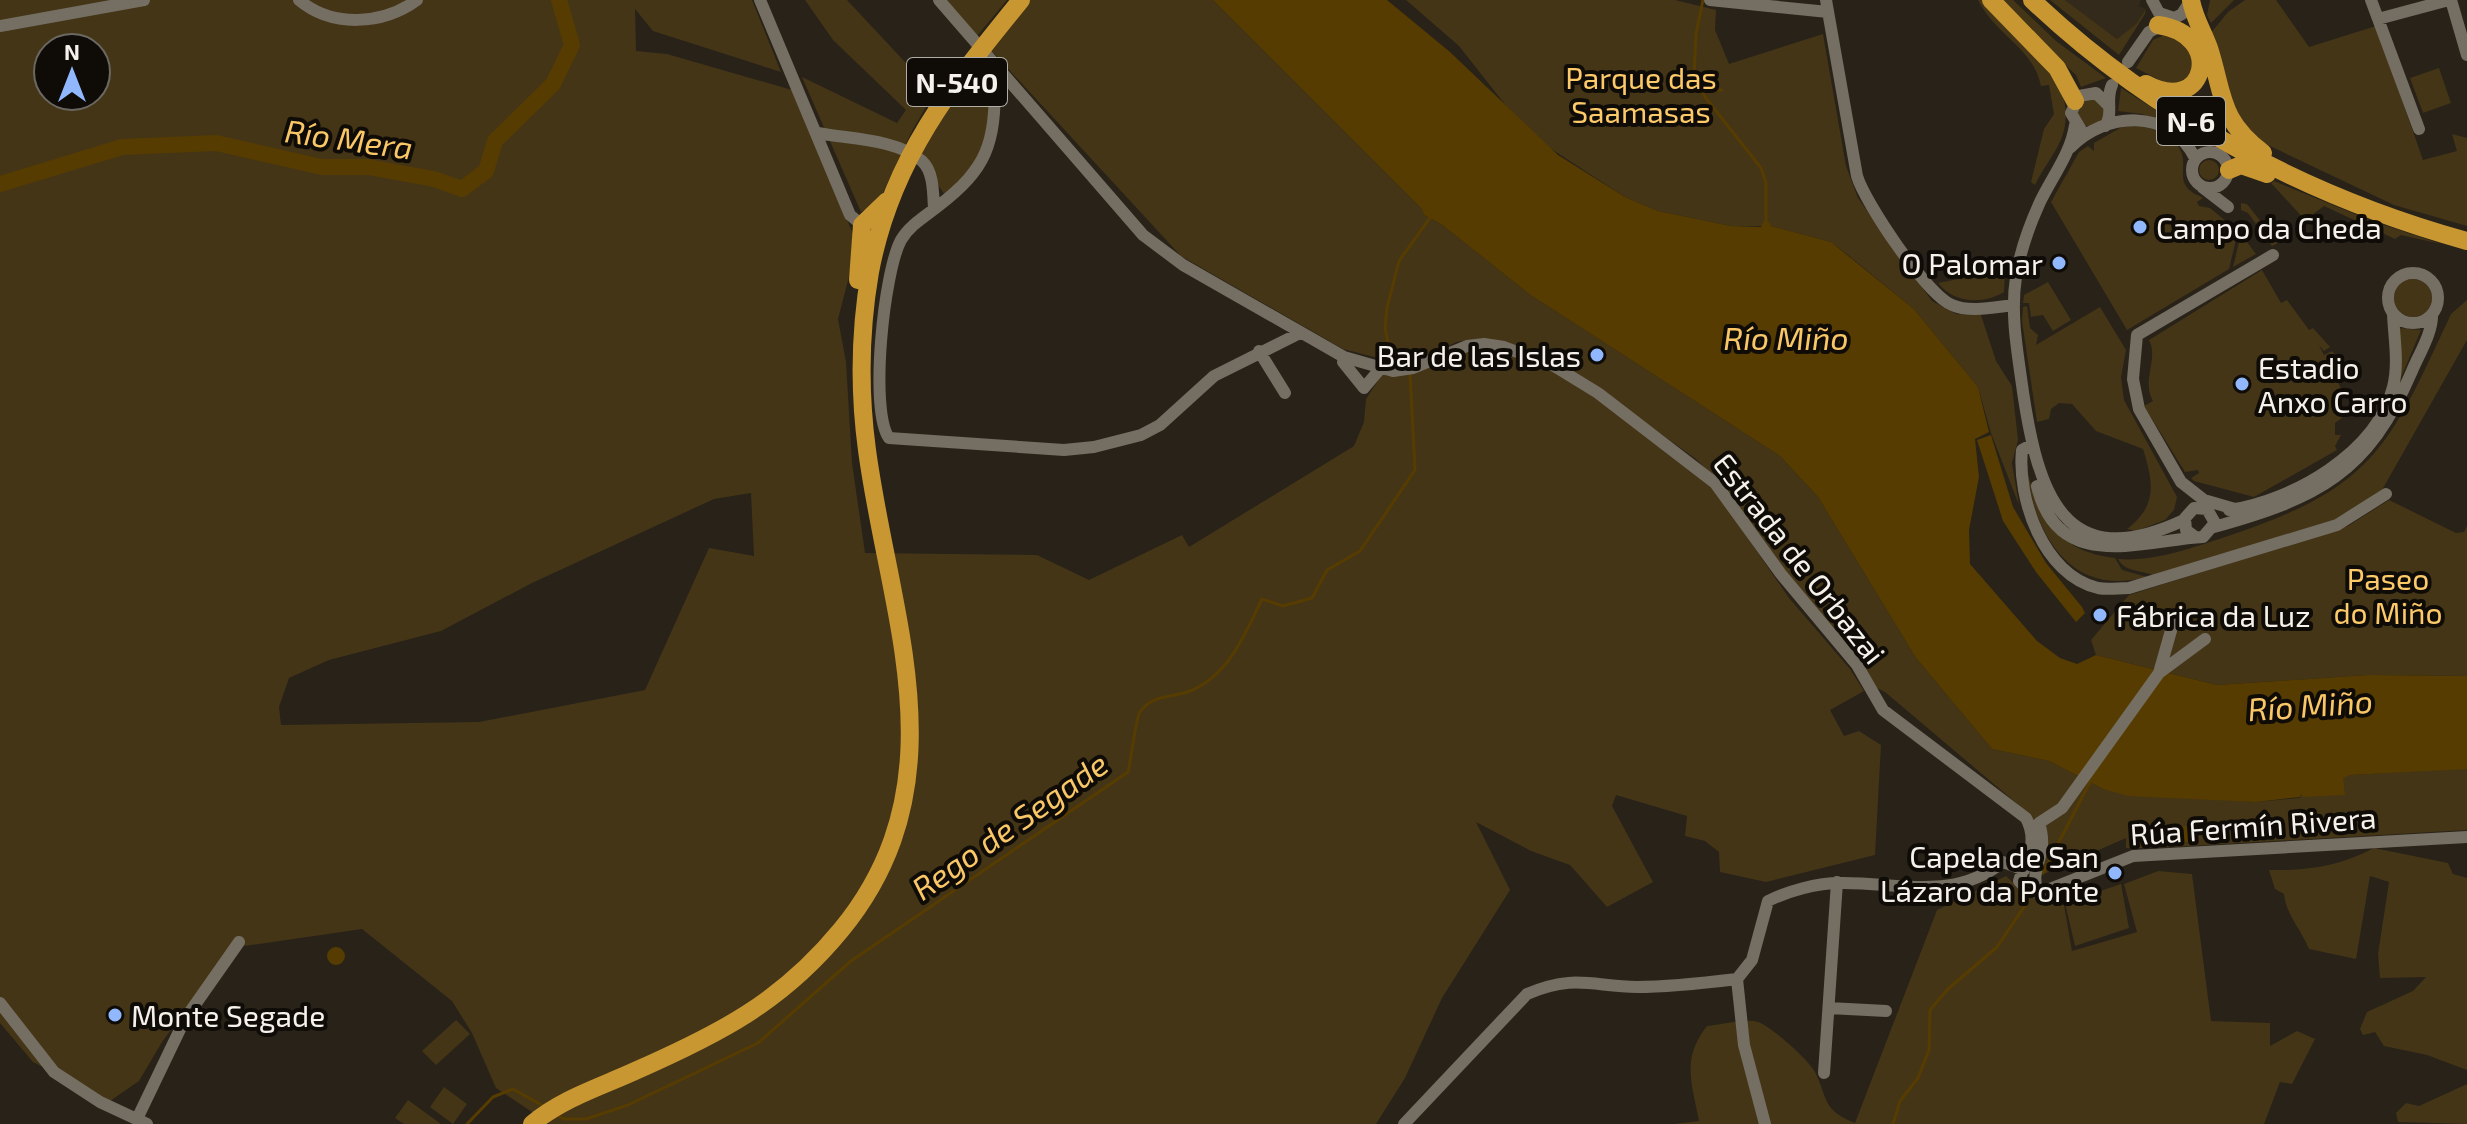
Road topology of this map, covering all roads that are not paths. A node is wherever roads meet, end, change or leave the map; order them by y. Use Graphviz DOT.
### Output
graph roads {
  1 [pos="144,0"];
  2 [pos="299,0"];
  3 [pos="417,0"];
  4 [pos="760,0"];
  5 [pos="939,0"];
  6 [pos="1021,0"];
  7 [pos="1991,0"];
  8 [pos="2032,0"];
  9 [pos="2191,0"];
  10 [pos="2371,0"];
  11 [pos="2450,0"];
  12 [pos="1715,1"];
  13 [pos="1827,6"];
  14 [pos="2157,16"];
  15 [pos="2378,19"];
  16 [pos="0,26"];
  17 [pos="2467,55"];
  18 [pos="1001,75"];
  19 [pos="2115,76"];
  20 [pos="2096,93"];
  21 [pos="2075,101"];
  22 [pos="2109,106"];
  23 [pos="2075,125"];
  24 [pos="2105,126"];
  25 [pos="2419,129"];
  26 [pos="2090,132"];
  27 [pos="818,133"];
  28 [pos="2067,151"];
  29 [pos="2195,158"];
  30 [pos="2275,167"];
  31 [pos="2225,177"];
  32 [pos="2200,185"];
  33 [pos="891,197"];
  34 [pos="2366,207"];
  35 [pos="934,209"];
  36 [pos="862,225"];
  37 [pos="2467,241"];
  38 [pos="2273,255"];
  39 [pos="879,274"];
  40 [pos="2014,305"];
  41 [pos="2393,314"];
  42 [pos="2432,314"];
  43 [pos="1300,333"];
  44 [pos="1259,351"];
  45 [pos="861,354"];
  46 [pos="1344,357"];
  47 [pos="1386,370"];
  48 [pos="1285,393"];
  49 [pos="871,398"];
  50 [pos="2031,445"];
  51 [pos="2034,459"];
  52 [pos="2181,482"];
  53 [pos="2386,494"];
  54 [pos="2235,509"];
  55 [pos="2211,512"];
  56 [pos="2184,519"];
  57 [pos="2214,527"];
  58 [pos="2194,536"];
  59 [pos="2174,620"];
  60 [pos="2205,639"];
  61 [pos="2159,673"];
  62 [pos="2467,837"];
  63 [pos="2024,870"];
  64 [pos="1837,882"];
  65 [pos="2038,893"];
  66 [pos="239,942"];
  67 [pos="1737,979"];
  68 [pos="0,1003"];
  69 [pos="1829,1008"];
  70 [pos="1886,1011"];
  71 [pos="1824,1073"];
  72 [pos="142,1121"];
  73 [pos="535,1122"];
  74 [pos="1404,1124"];
  75 [pos="1765,1124"];
  1 -- 16 [label="street"];
  2 -- 3 [label="street"];
  4 -- 27 [label="street"];
  5 -- 18 [label="street"];
  6 -- 33 [label="highway, N-540"];
  7 -- 21 [label="highway"];
  8 -- 19 [label="highway, N-6"];
  9 -- 14 [label="street"];
  9 -- 30 [label="highway"];
  10 -- 15 [label="street"];
  11 -- 15 [label="street"];
  11 -- 17 [label="street"];
  12 -- 13 [label="street"];
  13 -- 40 [label="street"];
  14 -- 19 [label="street"];
  14 -- 19 [label="highway"];
  15 -- 25 [label="street"];
  18 -- 35 [label="street"];
  18 -- 43 [label="street"];
  19 -- 20 [label="street"];
  19 -- 22 [label="street"];
  19 -- 30 [label="highway, N-6"];
  20 -- 21 [label="street"];
  20 -- 22 [label="street"];
  21 -- 23 [label="street"];
  22 -- 24 [label="street"];
  23 -- 26 [label="street"];
  23 -- 28 [label="street"];
  24 -- 26 [label="street"];
  24 -- 29 [label="street"];
  26 -- 28 [label="street"];
  27 -- 35 [label="street"];
  27 -- 36 [label="street"];
  28 -- 40 [label="street"];
  29 -- 31 [label="street"];
  29 -- 32 [label="street"];
  30 -- 34 [label="highway, N-6"];
  31 -- 32 [label="street"];
  31 -- 32 [label="street"];
  31 -- 34 [label="highway"];
  33 -- 36 [label="highway"];
  33 -- 39 [label="highway, N-540"];
  34 -- 37 [label="highway, N-6"];
  35 -- 39 [label="street"];
  36 -- 45 [label="highway"];
  38 -- 52 [label="street"];
  39 -- 45 [label="highway, N-540"];
  39 -- 49 [label="street"];
  40 -- 50 [label="street"];
  41 -- 42 [label="street"];
  41 -- 42 [label="street"];
  41 -- 54 [label="street"];
  42 -- 57 [label="street"];
  43 -- 44 [label="street"];
  43 -- 46 [label="street"];
  44 -- 48 [label="street"];
  44 -- 49 [label="street"];
  45 -- 49 [label="highway, N-540"];
  46 -- 47 [label="street"];
  46 -- 47 [label="street, Estrada de Orbazai"];
  47 -- 63 [label="street, Estrada de Orbazai"];
  49 -- 73 [label="highway, N-540"];
  50 -- 51 [label="street"];
  50 -- 53 [label="street"];
  51 -- 56 [label="street"];
  51 -- 58 [label="street"];
  52 -- 54 [label="street"];
  52 -- 56 [label="street"];
  54 -- 55 [label="street"];
  55 -- 56 [label="street"];
  55 -- 57 [label="street"];
  56 -- 58 [label="street"];
  57 -- 58 [label="street"];
  59 -- 61 [label="street"];
  60 -- 61 [label="street"];
  61 -- 65 [label="street"];
  62 -- 65 [label="street, Rúa Fermín Rivera"];
  63 -- 64 [label="street"];
  63 -- 65 [label="street"];
  64 -- 67 [label="street"];
  64 -- 69 [label="street"];
  66 -- 72 [label="street"];
  67 -- 74 [label="street"];
  67 -- 75 [label="street"];
  68 -- 72 [label="street"];
  69 -- 70 [label="street"];
  69 -- 71 [label="street"];
}
